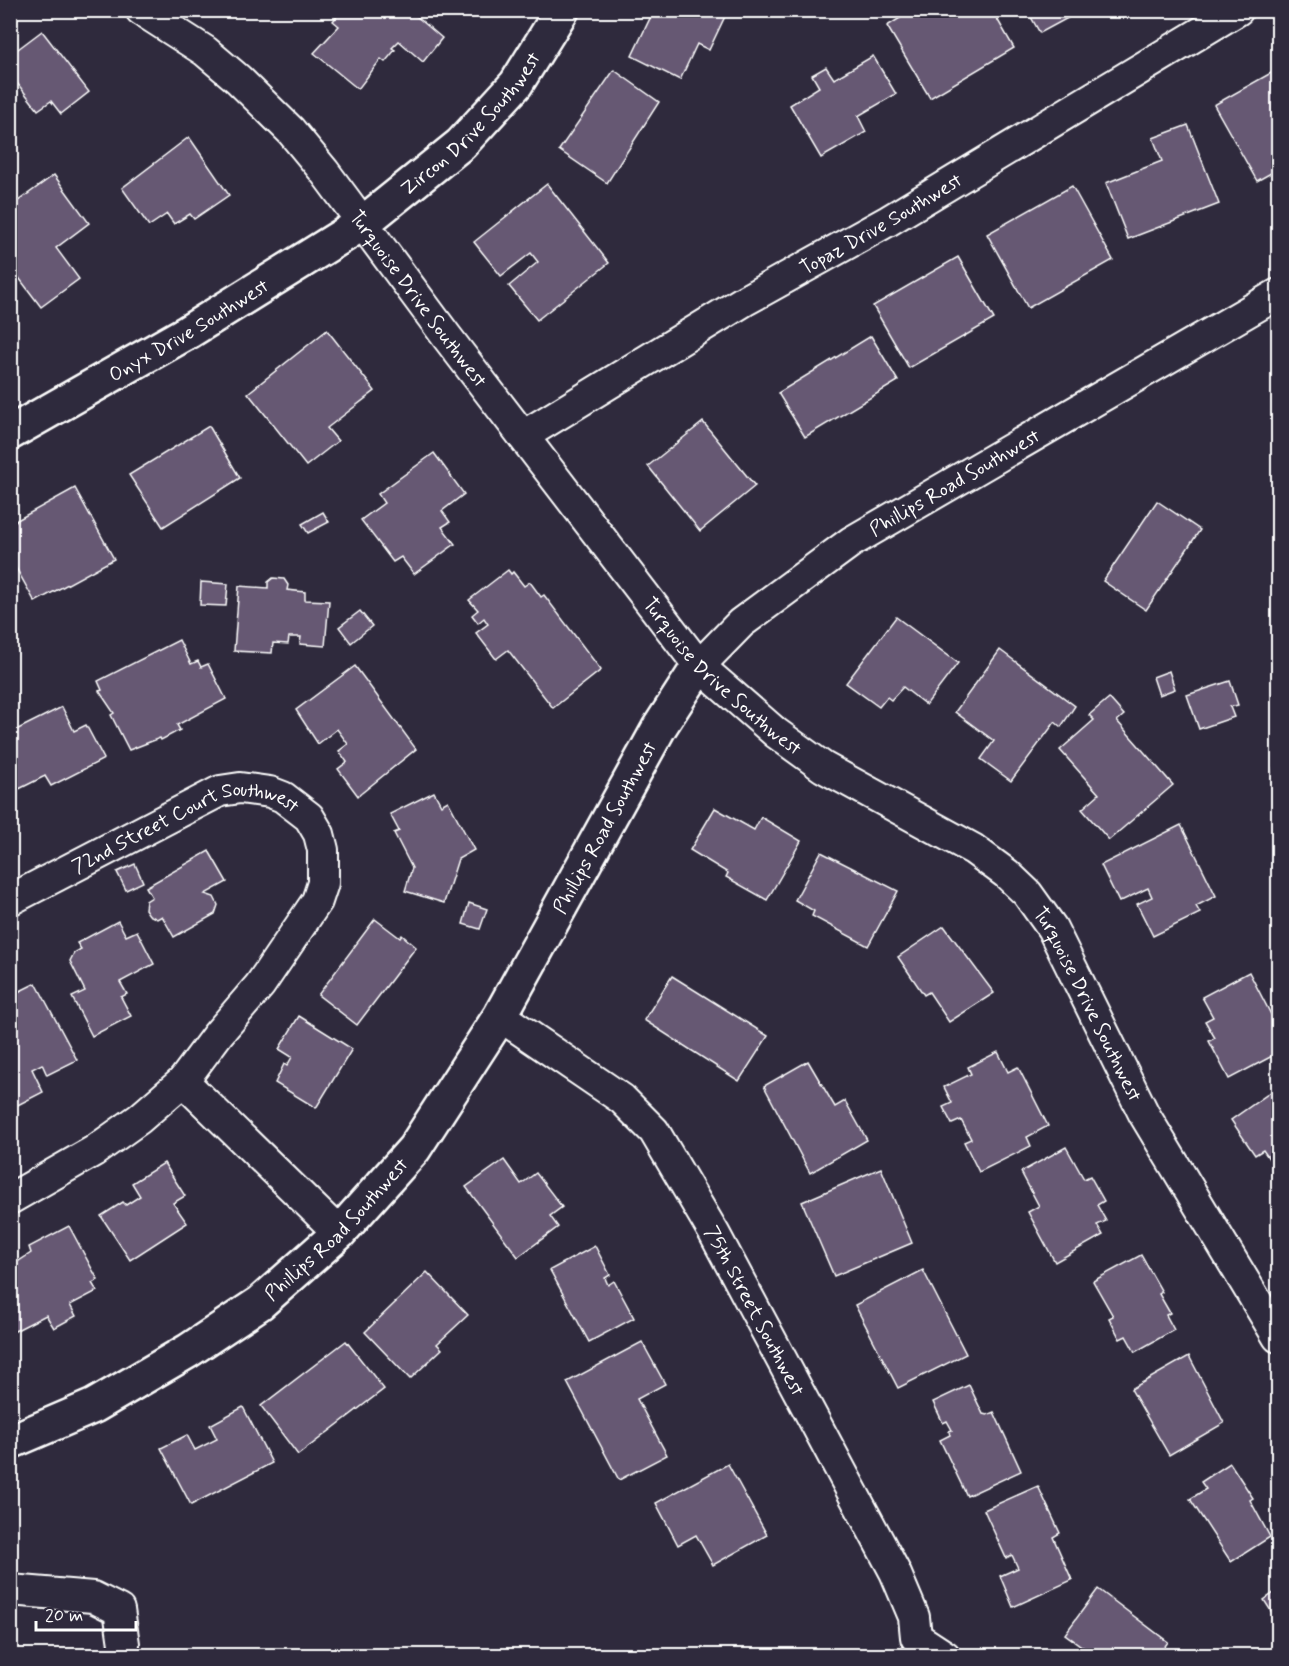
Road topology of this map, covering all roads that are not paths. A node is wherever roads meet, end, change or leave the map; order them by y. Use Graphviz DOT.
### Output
graph roads {
  1 [pos="141,10"];
  2 [pos="562,10"];
  3 [pos="1222,15"];
  4 [pos="363,223"];
  5 [pos="1278,294"];
  6 [pos="10,433"];
  7 [pos="523,436"];
  8 [pos="699,666"];
  9 [pos="10,900"];
  10 [pos="500,1016"];
  11 [pos="183,1081"];
  12 [pos="10,1199"];
  13 [pos="339,1233"];
  14 [pos="1278,1337"];
  15 [pos="10,1442"];
  16 [pos="10,1590"];
  17 [pos="909,1646"];
  18 [pos="122,1656"];
  19 [pos="945,1656"];
  1 -- 4 [label="street, Turquoise Drive Southwest"];
  2 -- 4 [label="street, Zircon Drive Southwest"];
  3 -- 7 [label="street, Topaz Drive Southwest"];
  4 -- 6 [label="street, Onyx Drive Southwest"];
  4 -- 7 [label="street, Turquoise Drive Southwest"];
  5 -- 8 [label="street, Phillips Road Southwest"];
  7 -- 8 [label="street, Turquoise Drive Southwest"];
  8 -- 10 [label="street, Phillips Road Southwest"];
  8 -- 14 [label="street, Turquoise Drive Southwest"];
  9 -- 11 [label="street, 72nd Street Court Southwest"];
  10 -- 13 [label="street, Phillips Road Southwest"];
  10 -- 17 [label="street, 75th Street Southwest"];
  11 -- 12 [label="street, 72nd Street Court Southwest"];
  11 -- 13 [label="street"];
  13 -- 15 [label="street, Phillips Road Southwest"];
  16 -- 18 [label="street"];
  17 -- 19 [label="street, 75th Street Southwest"];
}
